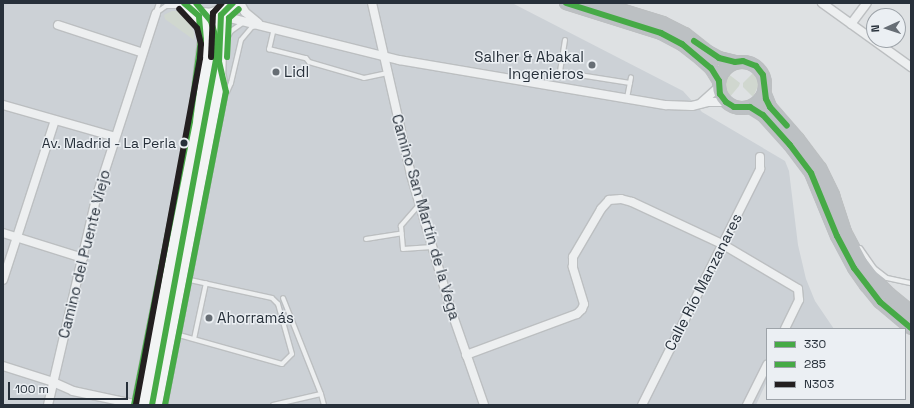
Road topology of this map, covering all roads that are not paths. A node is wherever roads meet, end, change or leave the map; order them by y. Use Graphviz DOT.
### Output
graph roads {
  1 [pos="159,3"];
  2 [pos="233,3"];
  3 [pos="240,3"];
  4 [pos="372,3"];
  5 [pos="566,3"];
  6 [pos="598,3"];
  7 [pos="822,3"];
  8 [pos="867,3"];
  9 [pos="192,10"];
  10 [pos="156,13"];
  11 [pos="219,14"];
  12 [pos="247,21"];
  13 [pos="851,24"];
  14 [pos="58,25"];
  15 [pos="262,25"];
  16 [pos="274,28"];
  17 [pos="565,40"];
  18 [pos="143,53"];
  19 [pos="384,57"];
  20 [pos="219,62"];
  21 [pos="735,62"];
  22 [pos="911,67"];
  23 [pos="387,73"];
  24 [pos="631,77"];
  25 [pos="630,83"];
  26 [pos="719,84"];
  27 [pos="226,92"];
  28 [pos="764,92"];
  29 [pos="627,98"];
  30 [pos="726,102"];
  31 [pos="3,105"];
  32 [pos="699,105"];
  33 [pos="750,107"];
  34 [pos="54,120"];
  35 [pos="115,137"];
  36 [pos="760,157"];
  37 [pos="419,205"];
  38 [pos="836,205"];
  39 [pos="3,233"];
  40 [pos="402,233"];
  41 [pos="17,237"];
  42 [pos="366,239"];
  43 [pos="722,244"];
  44 [pos="432,247"];
  45 [pos="83,258"];
  46 [pos="3,280"];
  47 [pos="190,280"];
  48 [pos="206,283"];
  49 [pos="911,283"];
  50 [pos="282,298"];
  51 [pos="890,311"];
  52 [pos="911,312"];
  53 [pos="911,320"];
  54 [pos="785,328"];
  55 [pos="911,328"];
  56 [pos="179,335"];
  57 [pos="194,339"];
  58 [pos="466,355"];
  59 [pos="3,366"];
  60 [pos="766,367"];
  61 [pos="53,382"];
  62 [pos="321,394"];
  63 [pos="48,405"];
  64 [pos="137,405"];
  65 [pos="155,405"];
  66 [pos="165,405"];
  67 [pos="273,405"];
  68 [pos="324,405"];
  69 [pos="484,405"];
  70 [pos="642,405"];
  71 [pos="747,405"];
  1 -- 10 [label="lane"];
  2 -- 11 [label="highway"];
  3 -- 15 [label="street"];
  4 -- 19 [label="street, Camino San Martín de la Vega"];
  5 -- 26 [label="main road"];
  6 -- 21 [label="main road"];
  7 -- 13 [label="street"];
  8 -- 13 [label="street"];
  9 -- 10 [label="lane"];
  9 -- 11 [label="highway"];
  9 -- 64 [label="highway"];
  10 -- 18 [label="street, Camino del Puente Viejo"];
  11 -- 12 [label="street"];
  11 -- 20 [label="highway"];
  12 -- 15 [label="street"];
  12 -- 20 [label="lane"];
  13 -- 22 [label="street"];
  14 -- 18 [label="street"];
  15 -- 16 [label="street"];
  15 -- 27 [label="lane"];
  16 -- 19 [label="street"];
  16 -- 23 [label="lane"];
  17 -- 25 [label="lane"];
  18 -- 35 [label="street, Camino del Puente Viejo"];
  19 -- 23 [label="street, Camino San Martín de la Vega"];
  19 -- 29 [label="street"];
  20 -- 27 [label="lane"];
  20 -- 65 [label="highway"];
  21 -- 26 [label="main road"];
  21 -- 28 [label="main road"];
  23 -- 37 [label="street, Camino San Martín de la Vega"];
  24 -- 25 [label="lane"];
  25 -- 29 [label="lane"];
  26 -- 30 [label="main road"];
  26 -- 32 [label="street"];
  27 -- 47 [label="lane"];
  28 -- 33 [label="main road"];
  28 -- 38 [label="main road"];
  29 -- 32 [label="street"];
  30 -- 32 [label="street"];
  30 -- 33 [label="main road"];
  31 -- 34 [label="street"];
  33 -- 51 [label="main road"];
  34 -- 35 [label="street"];
  34 -- 41 [label="street"];
  35 -- 45 [label="street, Camino del Puente Viejo"];
  36 -- 43 [label="street, Calle Río Manzanares"];
  37 -- 40 [label="lane"];
  37 -- 44 [label="street, Camino San Martín de la Vega"];
  38 -- 49 [label="lane"];
  38 -- 52 [label="main road"];
  39 -- 41 [label="street"];
  40 -- 42 [label="lane"];
  40 -- 44 [label="lane"];
  41 -- 45 [label="street"];
  41 -- 46 [label="street"];
  43 -- 54 [label="street"];
  43 -- 58 [label="street"];
  43 -- 70 [label="street, Calle Río Manzanares"];
  44 -- 58 [label="street, Camino San Martín de la Vega"];
  45 -- 61 [label="street, Camino del Puente Viejo"];
  47 -- 48 [label="lane"];
  47 -- 56 [label="lane"];
  48 -- 57 [label="lane"];
  48 -- 57 [label="lane"];
  50 -- 62 [label="lane"];
  51 -- 53 [label="lane"];
  51 -- 55 [label="main road"];
  56 -- 57 [label="lane"];
  56 -- 66 [label="lane"];
  58 -- 69 [label="street, Camino San Martín de la Vega"];
  59 -- 61 [label="street"];
  60 -- 71 [label="street"];
  61 -- 63 [label="street, Camino del Puente Viejo"];
  61 -- 64 [label="street"];
  62 -- 67 [label="lane"];
  62 -- 68 [label="lane"];
}
